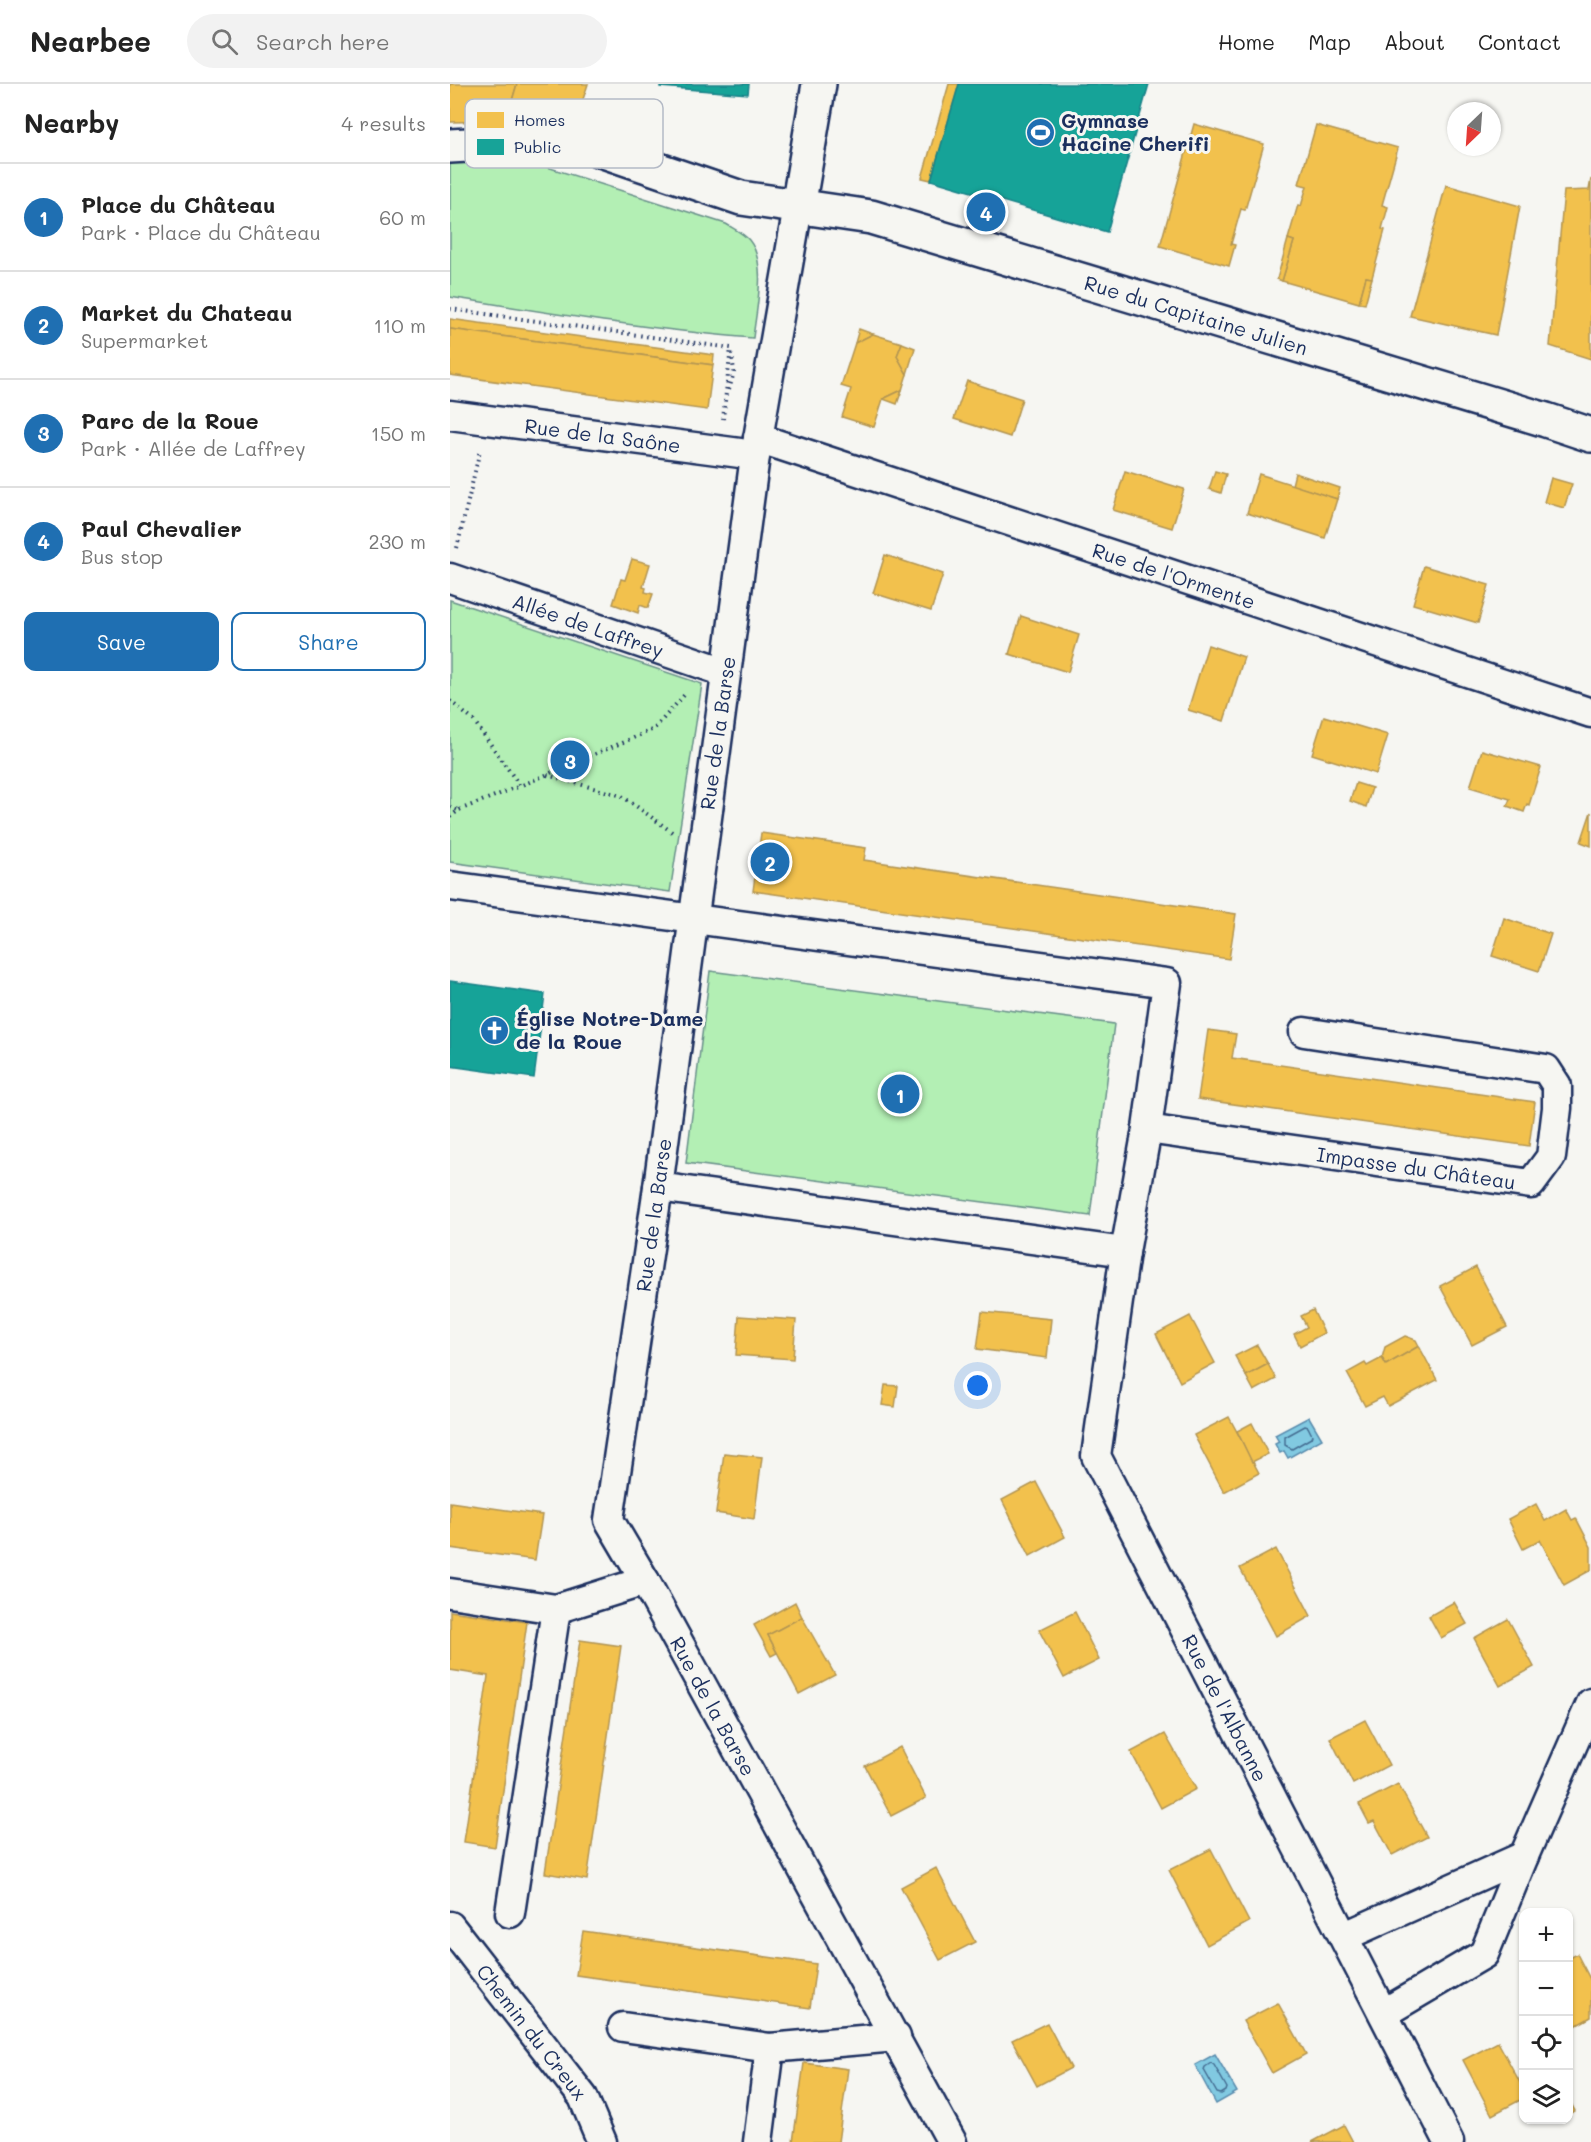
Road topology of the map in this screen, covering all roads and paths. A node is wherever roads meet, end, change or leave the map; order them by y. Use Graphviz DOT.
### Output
graph roads {
  1 [pos="819,84"];
  2 [pos="465,145"];
  3 [pos="450,146"];
  4 [pos="653,168"];
  5 [pos="798,207"];
  6 [pos="450,309"];
  7 [pos="450,415"];
  8 [pos="487,420"];
  9 [pos="1591,435"];
  10 [pos="748,449"];
  11 [pos="453,566"];
  12 [pos="716,669"];
  13 [pos="450,701"];
  14 [pos="1591,713"];
  15 [pos="547,775"];
  16 [pos="520,786"];
  17 [pos="450,807"];
  18 [pos="459,810"];
  19 [pos="450,817"];
  20 [pos="701,849"];
  21 [pos="450,886"];
  22 [pos="693,918"];
  23 [pos="1304,1032"];
  24 [pos="1147,1129"];
  25 [pos="658,1187"];
  26 [pos="1125,1252"];
  27 [pos="645,1581"];
  28 [pos="450,1593"];
  29 [pos="556,1609"];
  30 [pos="1591,1703"];
  31 [pos="1524,1856"];
  32 [pos="510,1913"];
  33 [pos="450,1926"];
  34 [pos="1345,1936"];
  35 [pos="1384,2013"];
  36 [pos="623,2027"];
  37 [pos="896,2037"];
  38 [pos="770,2048"];
  39 [pos="602,2142"];
  40 [pos="758,2142"];
  41 [pos="952,2142"];
  42 [pos="1449,2142"];
  1 -- 5 [label="street"];
  2 -- 3 [label="street, Rue du Capitaine Julien"];
  4 -- 5 [label="street, Rue du Capitaine Julien"];
  5 -- 9 [label="street, Rue du Capitaine Julien"];
  5 -- 10 [label="street, Rue de la Barse"];
  6 -- 10 [label="path"];
  7 -- 8 [label="street, Rue de la Saône"];
  8 -- 10 [label="street, Rue de la Saône"];
  8 -- 11 [label="path"];
  10 -- 12 [label="street, Rue de la Barse"];
  10 -- 14 [label="street, Rue de l'Ormente"];
  11 -- 12 [label="street, Allée de Laffrey"];
  12 -- 15 [label="path"];
  12 -- 20 [label="street, Rue de la Barse"];
  13 -- 16 [label="path"];
  15 -- 16 [label="path"];
  15 -- 20 [label="path"];
  16 -- 18 [label="path"];
  17 -- 18 [label="path"];
  18 -- 19 [label="path"];
  20 -- 22 [label="street, Rue de la Barse"];
  21 -- 22 [label="street"];
  22 -- 24 [label="street, Rue de l'Albanne"];
  22 -- 25 [label="street, Rue de la Barse"];
  23 -- 24 [label="street, Impasse du Château"];
  24 -- 26 [label="street, Rue de l'Albanne"];
  25 -- 26 [label="street"];
  25 -- 27 [label="street, Rue de la Barse"];
  26 -- 34 [label="street, Rue de l'Albanne"];
  27 -- 29 [label="street"];
  27 -- 37 [label="street, Rue de la Barse"];
  28 -- 29 [label="street"];
  29 -- 32 [label="street"];
  30 -- 31 [label="street"];
  31 -- 34 [label="street"];
  31 -- 35 [label="street"];
  33 -- 39 [label="street, Chemin du Creux"];
  34 -- 35 [label="street, Rue de l'Albanne"];
  35 -- 42 [label="street, Rue de l'Albanne"];
  36 -- 38 [label="street"];
  37 -- 38 [label="street"];
  37 -- 41 [label="street, Rue de la Barse"];
  38 -- 40 [label="street"];
}
